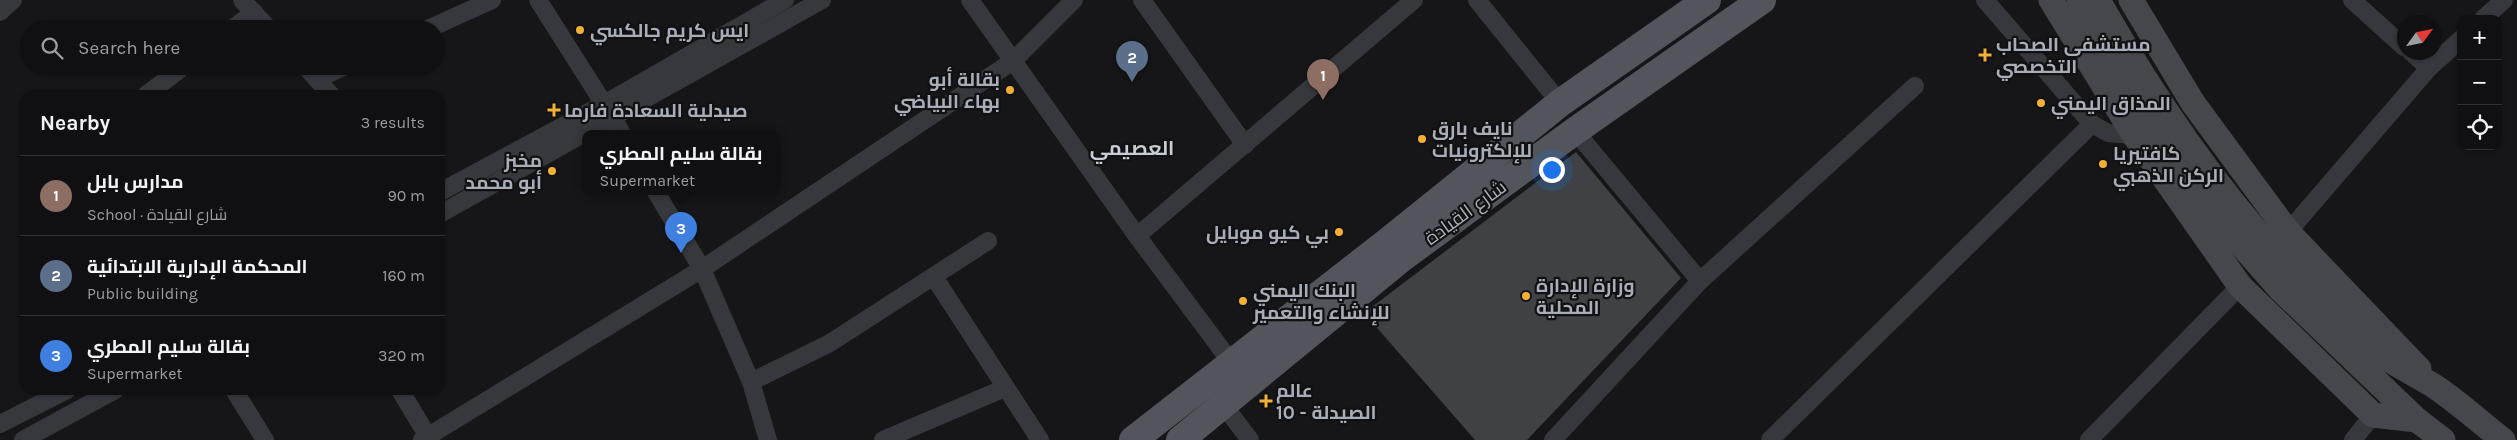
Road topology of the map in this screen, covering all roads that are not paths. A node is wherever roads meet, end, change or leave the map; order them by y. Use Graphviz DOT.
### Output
graph roads {
  1 [pos="13,0"];
  2 [pos="492,0"];
  3 [pos="538,0"];
  4 [pos="785,0"];
  5 [pos="822,0"];
  6 [pos="970,0"];
  7 [pos="1074,0"];
  8 [pos="1142,0"];
  9 [pos="1414,0"];
  10 [pos="1478,0"];
  11 [pos="1707,0"];
  12 [pos="1762,0"];
  13 [pos="1985,0"];
  14 [pos="2051,0"];
  15 [pos="2079,0"];
  16 [pos="2098,0"];
  17 [pos="2131,0"];
  18 [pos="2352,0"];
  19 [pos="2504,0"];
  20 [pos="248,6"];
  21 [pos="0,12"];
  22 [pos="2487,15"];
  23 [pos="238,20"];
  24 [pos="261,20"];
  25 [pos="445,21"];
  26 [pos="2397,40"];
  27 [pos="2457,43"];
  28 [pos="2420,60"];
  29 [pos="1013,61"];
  30 [pos="2429,68"];
  31 [pos="172,75"];
  32 [pos="314,75"];
  33 [pos="1915,86"];
  34 [pos="153,90"];
  35 [pos="327,90"];
  36 [pos="1560,103"];
  37 [pos="609,111"];
  38 [pos="2092,124"];
  39 [pos="620,130"];
  40 [pos="1575,131"];
  41 [pos="2134,135"];
  42 [pos="1245,145"];
  43 [pos="445,190"];
  44 [pos="658,195"];
  45 [pos="445,211"];
  46 [pos="2288,232"];
  47 [pos="1137,236"];
  48 [pos="988,241"];
  49 [pos="702,269"];
  50 [pos="934,277"];
  51 [pos="1700,281"];
  52 [pos="2240,286"];
  53 [pos="1232,362"];
  54 [pos="751,382"];
  55 [pos="1005,388"];
  56 [pos="2436,388"];
  57 [pos="57,395"];
  58 [pos="106,395"];
  59 [pos="237,395"];
  60 [pos="403,395"];
  61 [pos="1222,403"];
  62 [pos="2373,415"];
  63 [pos="2417,420"];
  64 [pos="0,424"];
  65 [pos="427,439"];
  66 [pos="23,440"];
  67 [pos="265,440"];
  68 [pos="768,440"];
  69 [pos="883,440"];
  70 [pos="1040,440"];
  71 [pos="1133,440"];
  72 [pos="1180,440"];
  73 [pos="1250,440"];
  74 [pos="1553,440"];
  75 [pos="1770,440"];
  76 [pos="2088,440"];
  77 [pos="2353,440"];
  78 [pos="2443,440"];
  79 [pos="2503,440"];
  1 -- 21 [label="street"];
  2 -- 25 [label="street"];
  3 -- 37 [label="street"];
  4 -- 37 [label="street"];
  5 -- 37 [label="street"];
  6 -- 29 [label="street"];
  7 -- 29 [label="street"];
  8 -- 42 [label="street"];
  9 -- 42 [label="street"];
  10 -- 36 [label="street"];
  11 -- 36 [label="main road, شارع القيادة"];
  12 -- 40 [label="main road, شارع القيادة"];
  13 -- 38 [label="street"];
  14 -- 41 [label="street"];
  15 -- 63 [label="street"];
  16 -- 56 [label="street"];
  17 -- 46 [label="street"];
  18 -- 26 [label="street"];
  19 -- 22 [label="street"];
  20 -- 23 [label="street"];
  20 -- 24 [label="street"];
  27 -- 30 [label="street"];
  28 -- 30 [label="street"];
  29 -- 47 [label="street"];
  29 -- 49 [label="street"];
  30 -- 46 [label="street"];
  31 -- 34 [label="street"];
  32 -- 35 [label="street"];
  33 -- 51 [label="street"];
  36 -- 53 [label="main road, شارع القيادة"];
  37 -- 39 [label="street"];
  37 -- 43 [label="street"];
  37 -- 45 [label="street"];
  38 -- 41 [label="street"];
  38 -- 75 [label="street"];
  40 -- 51 [label="street"];
  40 -- 61 [label="main road, شارع القيادة"];
  41 -- 52 [label="street"];
  42 -- 47 [label="street"];
  44 -- 49 [label="street"];
  46 -- 56 [label="street"];
  47 -- 53 [label="street"];
  48 -- 50 [label="street"];
  49 -- 54 [label="street"];
  49 -- 65 [label="street"];
  50 -- 54 [label="street"];
  50 -- 55 [label="street"];
  51 -- 74 [label="street"];
  52 -- 62 [label="street"];
  52 -- 76 [label="street"];
  53 -- 71 [label="main road, شارع القيادة"];
  54 -- 68 [label="street"];
  55 -- 69 [label="street"];
  55 -- 70 [label="street"];
  56 -- 79 [label="street"];
  57 -- 64 [label="street"];
  58 -- 66 [label="street"];
  59 -- 67 [label="street"];
  60 -- 65 [label="street"];
  61 -- 72 [label="main road, شارع القيادة"];
  61 -- 73 [label="street"];
  62 -- 63 [label="street"];
  62 -- 77 [label="street"];
  63 -- 78 [label="street"];
}
